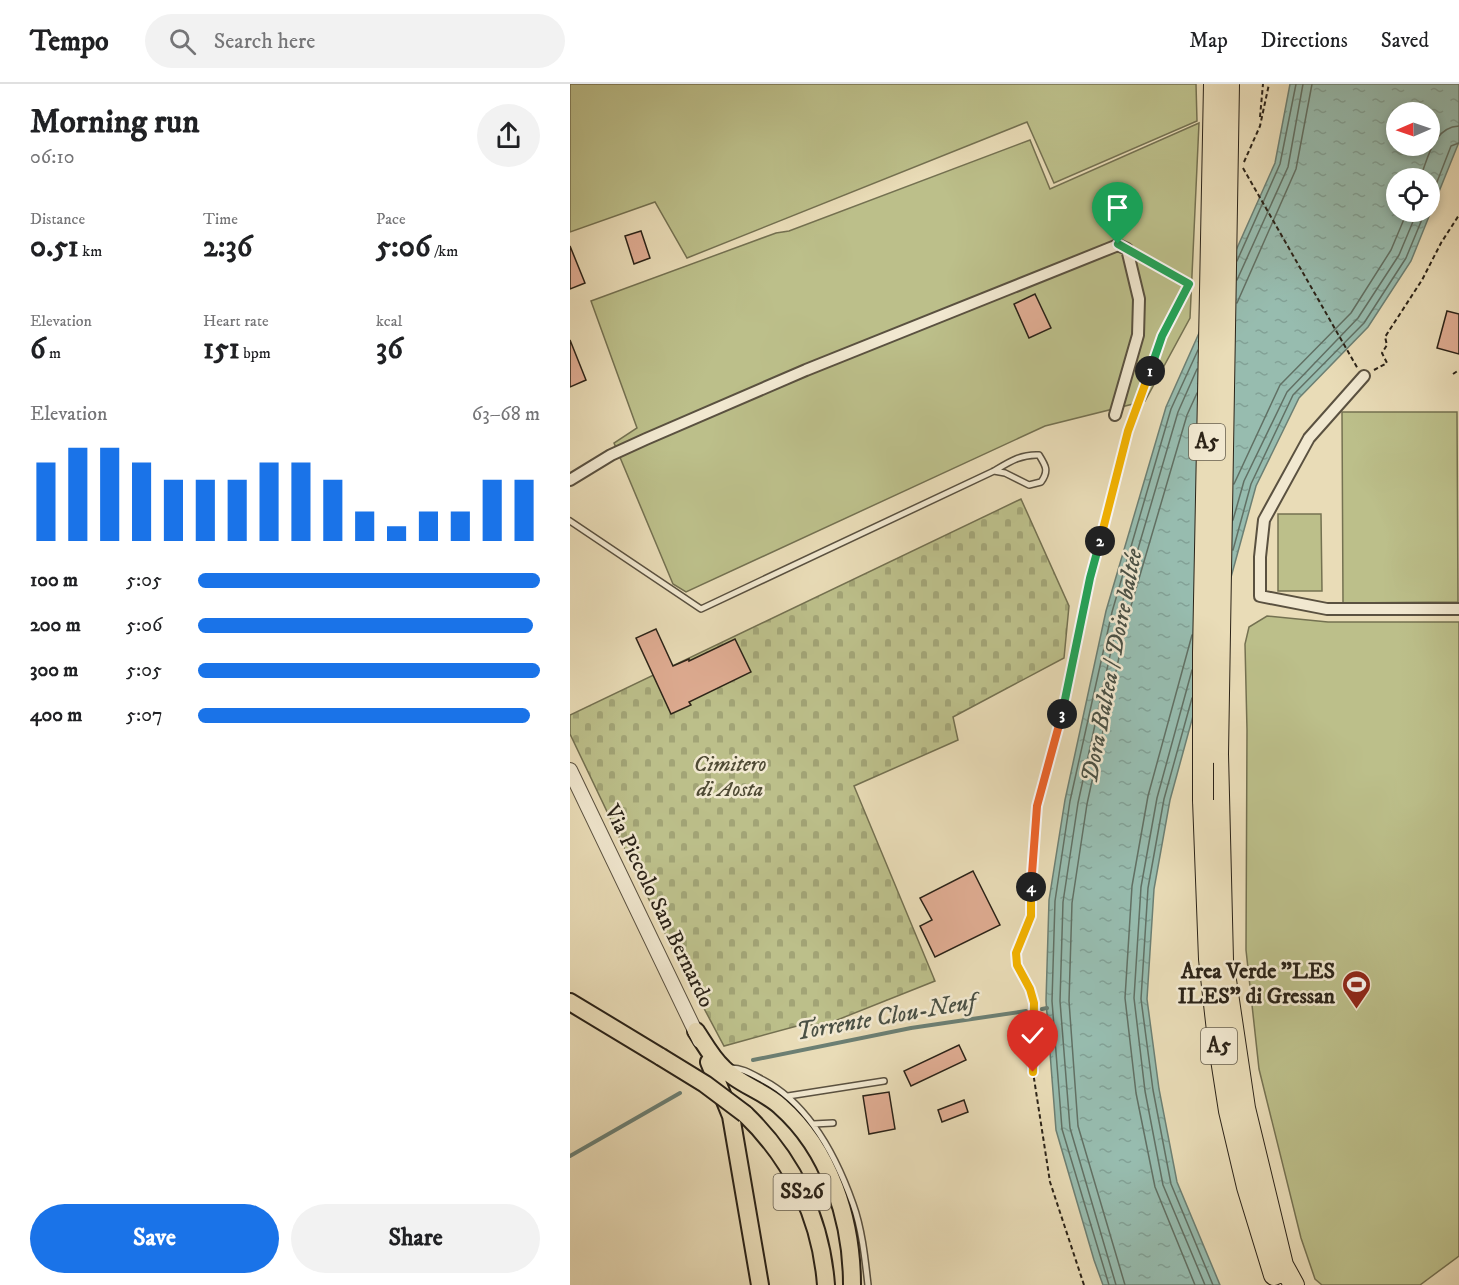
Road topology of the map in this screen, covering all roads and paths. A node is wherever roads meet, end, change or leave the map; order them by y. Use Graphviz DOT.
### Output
graph roads {
  1 [pos="1214,84"];
  2 [pos="1229,84"];
  3 [pos="1263,84"];
  4 [pos="1269,84"];
  5 [pos="1260,126"];
  6 [pos="1459,215"];
  7 [pos="1127,249"];
  8 [pos="1189,284"];
  9 [pos="1459,370"];
  10 [pos="1361,373"];
  11 [pos="1453,374"];
  12 [pos="1115,415"];
  13 [pos="994,471"];
  14 [pos="570,480"];
  15 [pos="570,521"];
  16 [pos="1459,609"];
  17 [pos="570,770"];
  18 [pos="570,1002"];
  19 [pos="696,1031"];
  20 [pos="715,1067"];
  21 [pos="740,1080"];
  22 [pos="884,1081"];
  23 [pos="721,1092"];
  24 [pos="788,1096"];
  25 [pos="833,1123"];
  26 [pos="813,1124"];
  27 [pos="760,1285"];
  28 [pos="826,1285"];
  29 [pos="852,1285"];
  30 [pos="868,1285"];
  31 [pos="1084,1285"];
  32 [pos="1278,1285"];
  33 [pos="1294,1285"];
  1 -- 32 [label="highway, A5, bridge"];
  2 -- 33 [label="highway, A5, bridge"];
  3 -- 5 [label="path"];
  4 -- 5 [label="path"];
  5 -- 10 [label="path"];
  6 -- 10 [label="path"];
  7 -- 8 [label="lane"];
  7 -- 12 [label="street"];
  7 -- 14 [label="street"];
  8 -- 31 [label="path"];
  9 -- 11 [label="path"];
  10 -- 16 [label="street"];
  13 -- 13 [label="lane"];
  13 -- 15 [label="lane"];
  17 -- 19 [label="street, Via Piccolo San Bernardo"];
  18 -- 28 [label="main road, SS26, bridge"];
  19 -- 20 [label="main road"];
  20 -- 21 [label="main road"];
  20 -- 23 [label="main road"];
  20 -- 24 [label="lane"];
  21 -- 23 [label="main road"];
  21 -- 29 [label="main road"];
  22 -- 24 [label="lane"];
  23 -- 27 [label="main road"];
  24 -- 26 [label="lane"];
  25 -- 26 [label="lane"];
  26 -- 30 [label="lane"];
}
